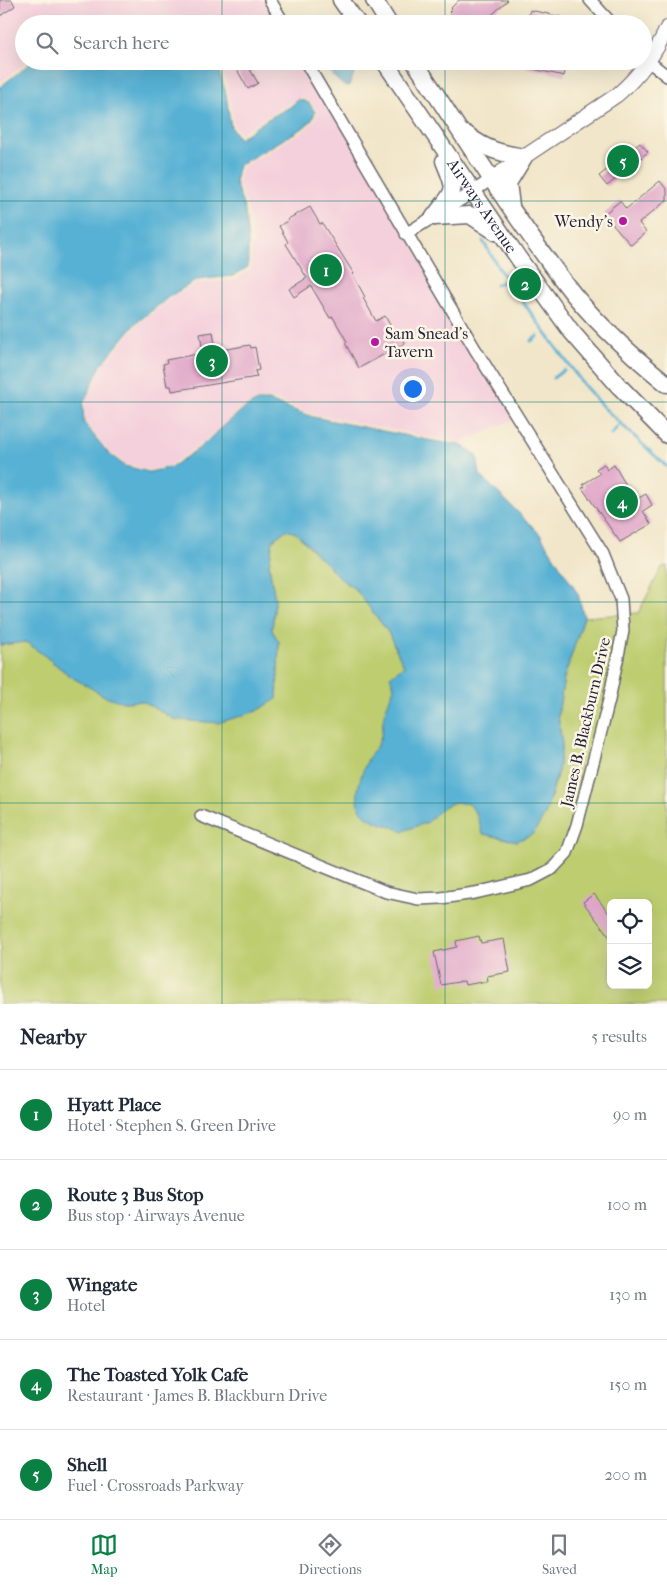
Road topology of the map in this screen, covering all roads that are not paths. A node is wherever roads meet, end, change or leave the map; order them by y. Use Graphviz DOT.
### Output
graph roads {
  1 [pos="270,0"];
  2 [pos="341,0"];
  3 [pos="374,0"];
  4 [pos="590,0"];
  5 [pos="279,15"];
  6 [pos="352,15"];
  7 [pos="383,15"];
  8 [pos="604,15"];
  9 [pos="667,28"];
  10 [pos="652,54"];
  11 [pos="652,64"];
  12 [pos="310,70"];
  13 [pos="390,70"];
  14 [pos="420,70"];
  15 [pos="639,70"];
  16 [pos="667,76"];
  17 [pos="430,127"];
  18 [pos="458,128"];
  19 [pos="524,157"];
  20 [pos="491,179"];
  21 [pos="474,192"];
  22 [pos="511,208"];
  23 [pos="434,217"];
  24 [pos="406,234"];
  25 [pos="505,239"];
  26 [pos="667,384"];
  27 [pos="667,435"];
  28 [pos="201,816"];
  1 -- 5 [label="street"];
  2 -- 6 [label="main road"];
  3 -- 7 [label="main road"];
  4 -- 8 [label="street"];
  9 -- 10 [label="street"];
  11 -- 16 [label="street"];
  12 -- 24 [label="street, James B. Blackburn Drive"];
  13 -- 17 [label="main road, Airways Avenue"];
  14 -- 18 [label="main road, Airways Avenue"];
  15 -- 19 [label="street"];
  17 -- 21 [label="main road, Airways Avenue"];
  17 -- 23 [label="main road"];
  18 -- 19 [label="main road"];
  18 -- 20 [label="main road, Airways Avenue"];
  19 -- 20 [label="street"];
  19 -- 22 [label="main road"];
  20 -- 21 [label="street"];
  20 -- 22 [label="main road, Airways Avenue"];
  21 -- 23 [label="street"];
  21 -- 25 [label="main road, Airways Avenue"];
  22 -- 26 [label="main road, Airways Avenue"];
  23 -- 24 [label="street"];
  23 -- 25 [label="main road"];
  24 -- 28 [label="street, James B. Blackburn Drive"];
  25 -- 27 [label="main road, Airways Avenue"];
}
